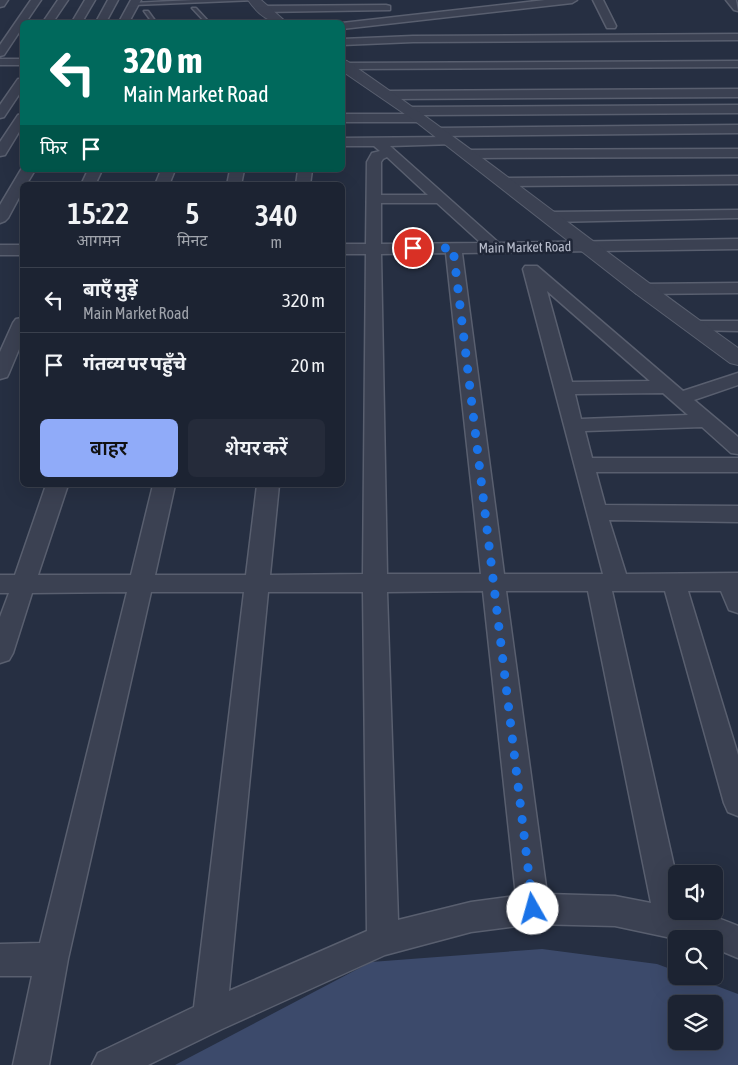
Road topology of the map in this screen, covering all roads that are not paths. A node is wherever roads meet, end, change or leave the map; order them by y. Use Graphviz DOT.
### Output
graph roads {
  1 [pos="3,0"];
  2 [pos="36,0"];
  3 [pos="63,0"];
  4 [pos="90,0"];
  5 [pos="113,0"];
  6 [pos="572,0"];
  7 [pos="598,0"];
  8 [pos="731,0"];
  9 [pos="135,1"];
  10 [pos="258,2"];
  11 [pos="552,2"];
  12 [pos="0,4"];
  13 [pos="454,7"];
  14 [pos="738,8"];
  15 [pos="194,9"];
  16 [pos="146,12"];
  17 [pos="478,16"];
  18 [pos="525,16"];
  19 [pos="25,20"];
  20 [pos="49,20"];
  21 [pos="78,20"];
  22 [pos="102,20"];
  23 [pos="125,20"];
  24 [pos="152,20"];
  25 [pos="205,20"];
  26 [pos="277,20"];
  27 [pos="442,25"];
  28 [pos="347,26"];
  29 [pos="611,26"];
  30 [pos="562,27"];
  31 [pos="20,29"];
  32 [pos="738,37"];
  33 [pos="345,42"];
  34 [pos="408,51"];
  35 [pos="3,59"];
  36 [pos="345,61"];
  37 [pos="345,61"];
  38 [pos="20,62"];
  39 [pos="345,62"];
  40 [pos="579,64"];
  41 [pos="738,64"];
  42 [pos="0,72"];
  43 [pos="20,85"];
  44 [pos="388,88"];
  45 [pos="594,93"];
  46 [pos="738,93"];
  47 [pos="601,109"];
  48 [pos="738,109"];
  49 [pos="0,114"];
  50 [pos="415,115"];
  51 [pos="345,118"];
  52 [pos="20,121"];
  53 [pos="738,129"];
  54 [pos="611,130"];
  55 [pos="444,137"];
  56 [pos="377,141"];
  57 [pos="20,142"];
  58 [pos="345,142"];
  59 [pos="2,145"];
  60 [pos="389,152"];
  61 [pos="738,153"];
  62 [pos="468,154"];
  63 [pos="738,180"];
  64 [pos="504,182"];
  65 [pos="20,184"];
  66 [pos="440,199"];
  67 [pos="374,200"];
  68 [pos="738,214"];
  69 [pos="550,217"];
  70 [pos="0,218"];
  71 [pos="738,244"];
  72 [pos="588,246"];
  73 [pos="453,248"];
  74 [pos="501,248"];
  75 [pos="345,249"];
  76 [pos="373,249"];
  77 [pos="0,250"];
  78 [pos="20,250"];
  79 [pos="533,271"];
  80 [pos="738,288"];
  81 [pos="642,289"];
  82 [pos="695,326"];
  83 [pos="738,326"];
  84 [pos="20,328"];
  85 [pos="738,358"];
  86 [pos="0,373"];
  87 [pos="738,378"];
  88 [pos="564,388"];
  89 [pos="674,393"];
  90 [pos="707,422"];
  91 [pos="574,426"];
  92 [pos="738,448"];
  93 [pos="738,464"];
  94 [pos="585,465"];
  95 [pos="56,487"];
  96 [pos="164,487"];
  97 [pos="268,487"];
  98 [pos="596,512"];
  99 [pos="738,514"];
  100 [pos="493,582"];
  101 [pos="674,582"];
  102 [pos="375,583"];
  103 [pos="607,583"];
  104 [pos="12,584"];
  105 [pos="141,584"];
  106 [pos="257,584"];
  107 [pos="735,589"];
  108 [pos="0,654"];
  109 [pos="738,803"];
  110 [pos="533,909"];
  111 [pos="671,921"];
  112 [pos="382,940"];
  113 [pos="738,942"];
  114 [pos="52,959"];
  115 [pos="0,960"];
  116 [pos="210,1017"];
  117 [pos="30,1065"];
  118 [pos="110,1065"];
  1 -- 12 [label="street"];
  2 -- 19 [label="street"];
  3 -- 20 [label="street"];
  4 -- 21 [label="street"];
  5 -- 22 [label="street"];
  6 -- 11 [label="street"];
  7 -- 29 [label="street"];
  8 -- 14 [label="street"];
  9 -- 10 [label="lane"];
  9 -- 23 [label="street"];
  10 -- 13 [label="street"];
  10 -- 26 [label="street"];
  11 -- 13 [label="street"];
  11 -- 30 [label="street"];
  13 -- 28 [label="street"];
  15 -- 25 [label="lane"];
  16 -- 24 [label="lane"];
  17 -- 18 [label="street"];
  27 -- 28 [label="street"];
  30 -- 32 [label="street"];
  30 -- 33 [label="street"];
  30 -- 40 [label="street"];
  31 -- 35 [label="street"];
  34 -- 37 [label="street"];
  35 -- 38 [label="street"];
  35 -- 42 [label="street"];
  36 -- 40 [label="street"];
  39 -- 44 [label="street"];
  40 -- 41 [label="street"];
  40 -- 45 [label="street"];
  43 -- 49 [label="street"];
  44 -- 45 [label="street"];
  44 -- 50 [label="street"];
  45 -- 46 [label="street"];
  45 -- 47 [label="street"];
  47 -- 48 [label="street"];
  47 -- 50 [label="street"];
  47 -- 54 [label="street"];
  50 -- 51 [label="street"];
  50 -- 55 [label="street"];
  52 -- 59 [label="street"];
  53 -- 54 [label="street"];
  54 -- 55 [label="street"];
  55 -- 56 [label="street"];
  55 -- 62 [label="street"];
  56 -- 58 [label="street"];
  56 -- 60 [label="street"];
  57 -- 59 [label="street"];
  60 -- 66 [label="street"];
  60 -- 67 [label="street"];
  61 -- 62 [label="street"];
  62 -- 64 [label="street"];
  63 -- 64 [label="street"];
  64 -- 69 [label="street"];
  65 -- 70 [label="street"];
  66 -- 67 [label="street"];
  66 -- 74 [label="street"];
  67 -- 76 [label="street"];
  68 -- 69 [label="street"];
  69 -- 72 [label="street"];
  71 -- 72 [label="street, Main Market Road"];
  72 -- 74 [label="street, Main Market Road"];
  72 -- 81 [label="street"];
  73 -- 74 [label="street, Main Market Road"];
  73 -- 76 [label="street, Main Market Road"];
  73 -- 100 [label="street"];
  74 -- 79 [label="street"];
  75 -- 76 [label="street, Main Market Road"];
  76 -- 102 [label="street"];
  77 -- 78 [label="street"];
  79 -- 88 [label="street"];
  79 -- 89 [label="street"];
  80 -- 81 [label="street"];
  81 -- 82 [label="street"];
  82 -- 83 [label="street"];
  82 -- 85 [label="street"];
  84 -- 86 [label="street"];
  87 -- 89 [label="street"];
  88 -- 89 [label="street"];
  88 -- 91 [label="street"];
  89 -- 90 [label="street"];
  90 -- 91 [label="street"];
  90 -- 92 [label="street"];
  91 -- 94 [label="street"];
  93 -- 94 [label="street"];
  94 -- 98 [label="street"];
  95 -- 104 [label="street"];
  96 -- 105 [label="street"];
  97 -- 106 [label="street"];
  98 -- 99 [label="street"];
  98 -- 103 [label="street"];
  100 -- 102 [label="street"];
  100 -- 103 [label="street"];
  100 -- 110 [label="street"];
  101 -- 103 [label="street"];
  101 -- 107 [label="street"];
  101 -- 109 [label="street"];
  102 -- 106 [label="street"];
  102 -- 112 [label="street"];
  103 -- 111 [label="street"];
  104 -- 105 [label="street"];
  104 -- 108 [label="street"];
  105 -- 106 [label="street"];
  105 -- 114 [label="street"];
  106 -- 116 [label="street"];
  110 -- 111 [label="street"];
  110 -- 112 [label="street"];
  111 -- 113 [label="street"];
  112 -- 116 [label="street"];
  114 -- 115 [label="street"];
  114 -- 117 [label="street"];
  116 -- 118 [label="street"];
}
